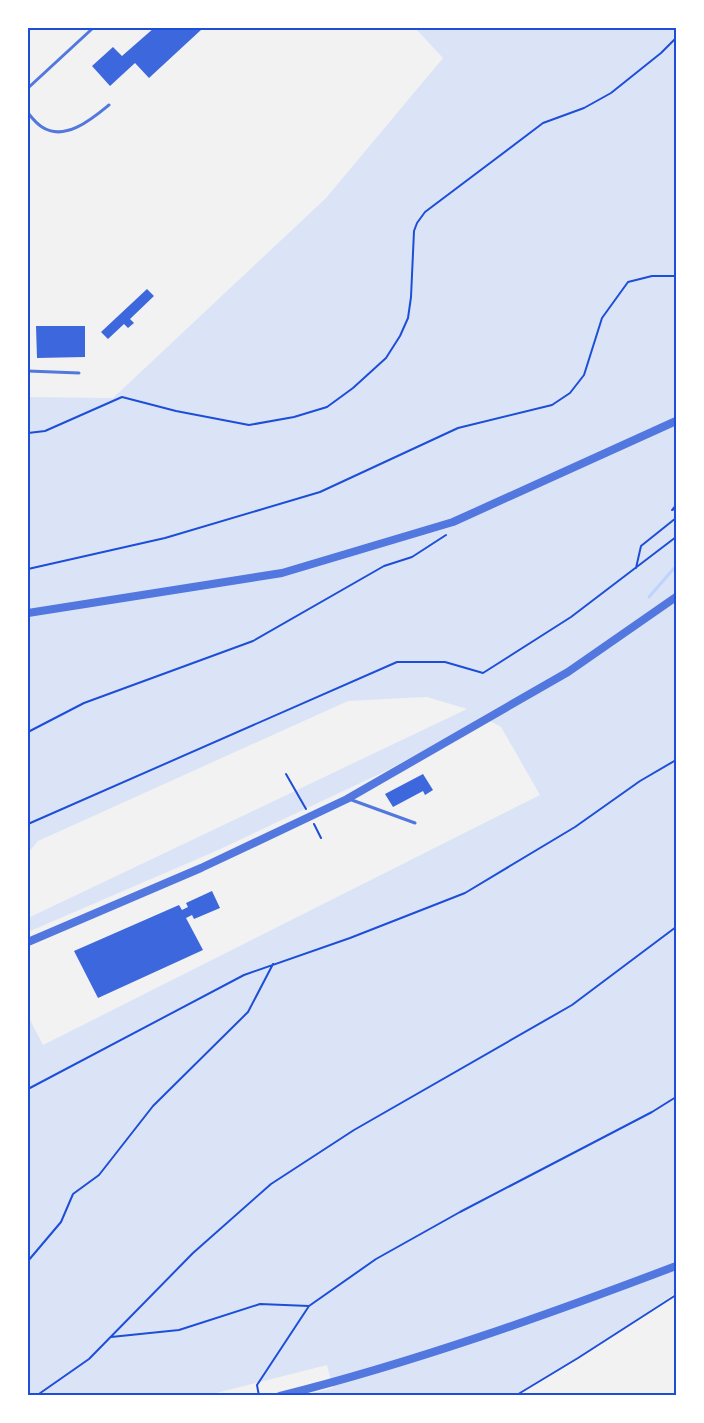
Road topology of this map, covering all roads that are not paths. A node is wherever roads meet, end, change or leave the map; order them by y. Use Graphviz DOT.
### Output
graph roads {
  1 [pos="93,28"];
  2 [pos="28,88"];
  3 [pos="108,105"];
  4 [pos="28,113"];
  5 [pos="28,371"];
  6 [pos="79,373"];
  7 [pos="676,421"];
  8 [pos="676,597"];
  9 [pos="28,613"];
  10 [pos="347,799"];
  11 [pos="415,822"];
  12 [pos="28,942"];
  13 [pos="676,1266"];
  14 [pos="280,1396"];
  1 -- 2 [label="lane"];
  3 -- 4 [label="lane"];
  5 -- 6 [label="lane"];
  7 -- 9 [label="street"];
  8 -- 10 [label="street"];
  10 -- 11 [label="lane"];
  10 -- 12 [label="street"];
  13 -- 14 [label="street"];
}
